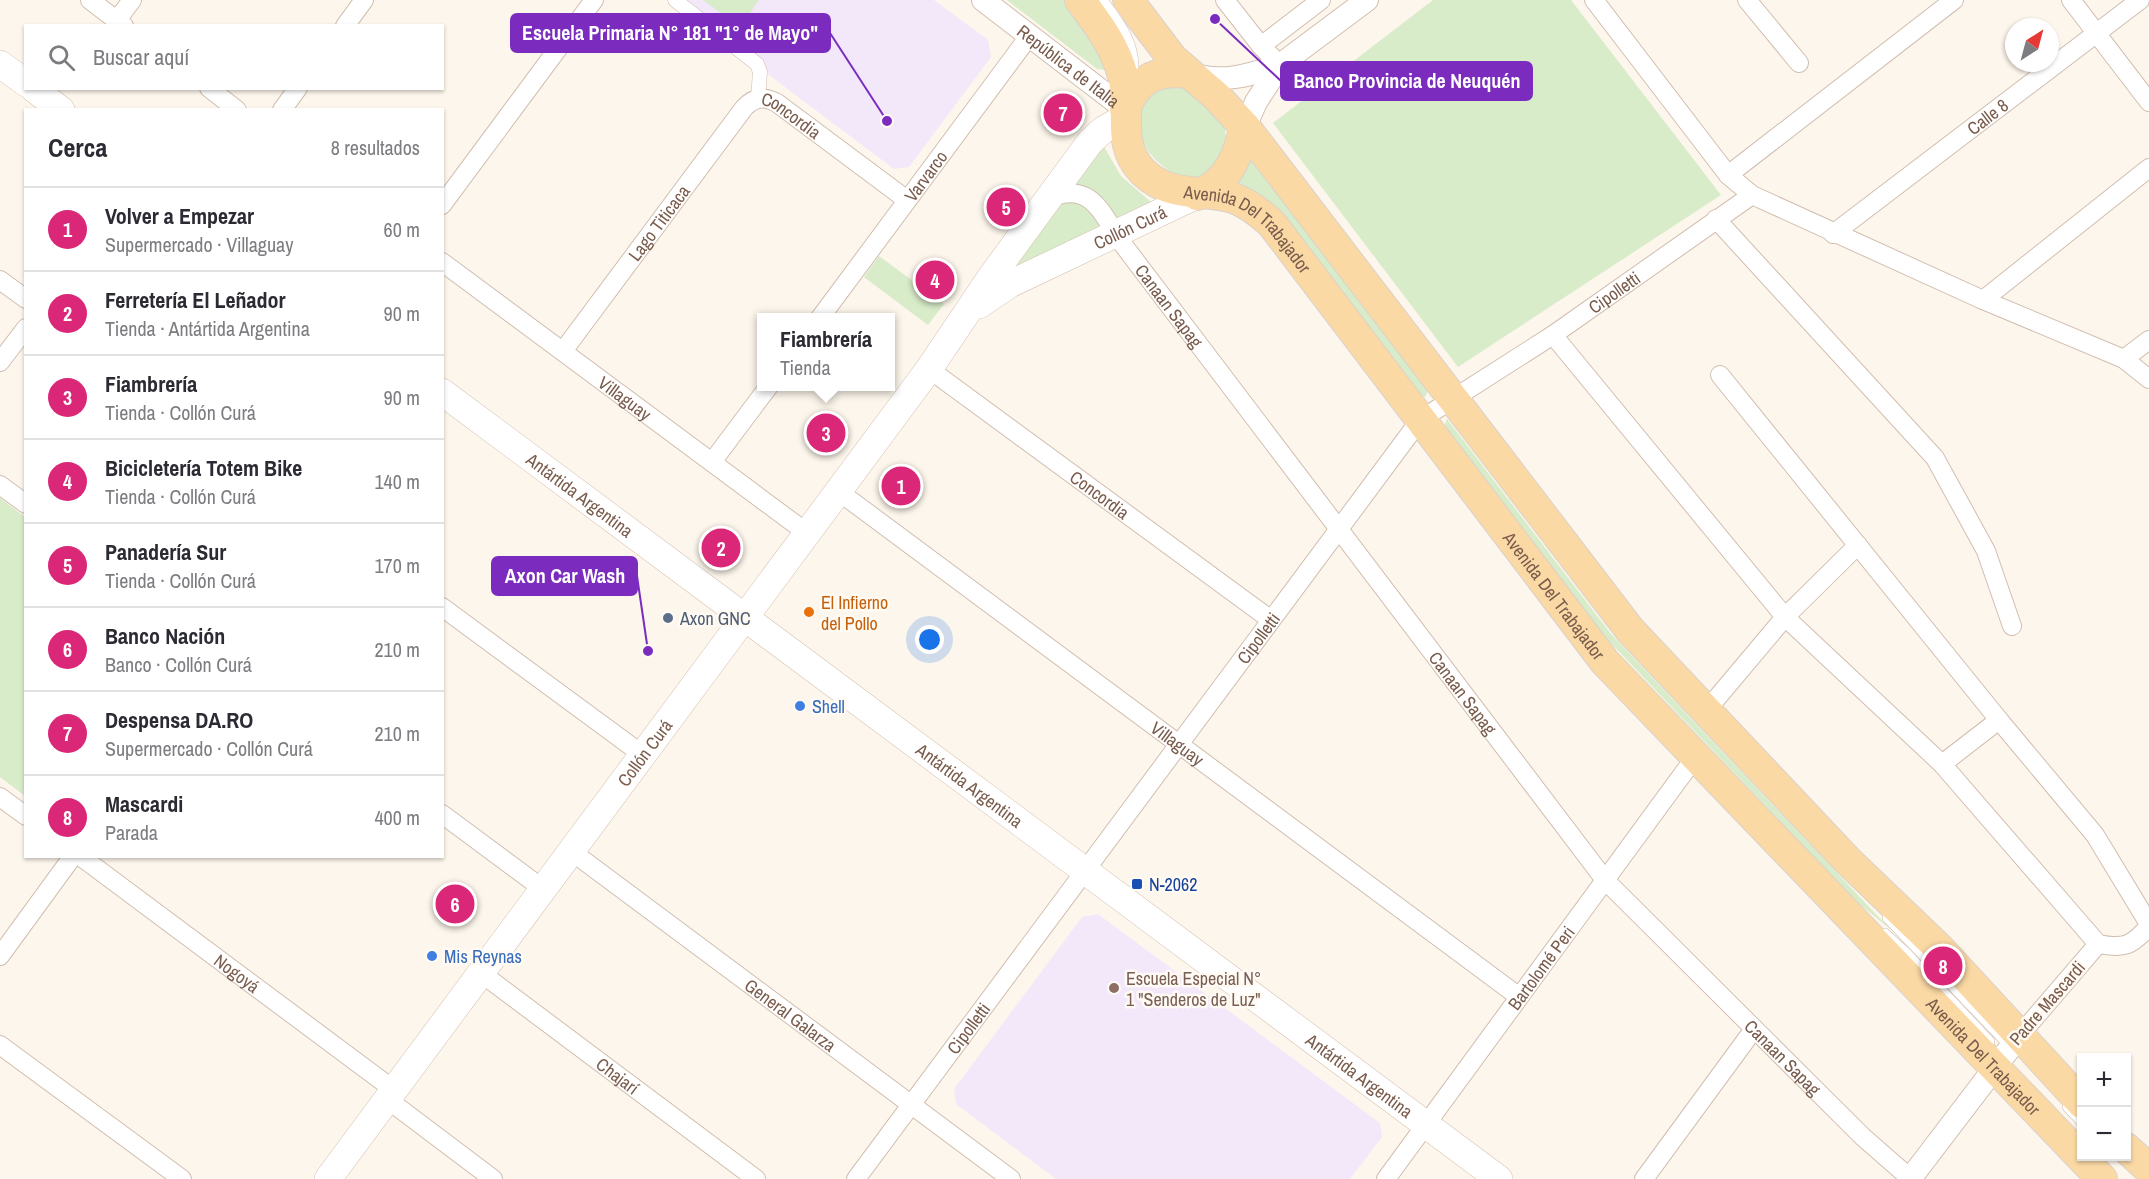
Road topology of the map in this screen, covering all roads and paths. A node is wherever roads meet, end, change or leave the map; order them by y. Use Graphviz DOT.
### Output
graph roads {
  1 [pos="90,0"];
  2 [pos="132,0"];
  3 [pos="364,0"];
  4 [pos="594,0"];
  5 [pos="675,0"];
  6 [pos="984,0"];
  7 [pos="1080,0"];
  8 [pos="1090,0"];
  9 [pos="1096,0"];
  10 [pos="1103,0"];
  11 [pos="1116,0"];
  12 [pos="1128,0"];
  13 [pos="1225,0"];
  14 [pos="1321,0"];
  15 [pos="1367,0"];
  16 [pos="1594,0"];
  17 [pos="1748,0"];
  18 [pos="1954,0"];
  19 [pos="2071,0"];
  20 [pos="2140,0"];
  21 [pos="121,23"];
  22 [pos="346,24"];
  23 [pos="2096,33"];
  24 [pos="1030,35"];
  25 [pos="1261,46"];
  26 [pos="1162,47"];
  27 [pos="1799,63"];
  28 [pos="0,64"];
  29 [pos="1280,65"];
  30 [pos="1188,73"];
  31 [pos="24,82"];
  32 [pos="36,90"];
  33 [pos="212,90"];
  34 [pos="297,90"];
  35 [pos="758,98"];
  36 [pos="2149,102"];
  37 [pos="1125,106"];
  38 [pos="58,108"];
  39 [pos="234,108"];
  40 [pos="283,108"];
  41 [pos="1245,127"];
  42 [pos="1264,151"];
  43 [pos="2149,168"];
  44 [pos="1728,175"];
  45 [pos="1197,195"];
  46 [pos="1752,195"];
  47 [pos="1048,199"];
  48 [pos="907,200"];
  49 [pos="1240,201"];
  50 [pos="444,202"];
  51 [pos="1716,219"];
  52 [pos="1307,226"];
  53 [pos="1115,234"];
  54 [pos="1833,234"];
  55 [pos="1297,239"];
  56 [pos="444,263"];
  57 [pos="0,280"];
  58 [pos="24,298"];
  59 [pos="1983,300"];
  60 [pos="824,313"];
  61 [pos="960,326"];
  62 [pos="24,331"];
  63 [pos="1553,335"];
  64 [pos="2149,340"];
  65 [pos="563,351"];
  66 [pos="2124,359"];
  67 [pos="0,362"];
  68 [pos="928,369"];
  69 [pos="1720,375"];
  70 [pos="2149,379"];
  71 [pos="765,391"];
  72 [pos="444,393"];
  73 [pos="1436,409"];
  74 [pos="712,462"];
  75 [pos="0,485"];
  76 [pos="838,491"];
  77 [pos="24,503"];
  78 [pos="1338,530"];
  79 [pos="807,533"];
  80 [pos="1858,545"];
  81 [pos="1575,605"];
  82 [pos="444,608"];
  83 [pos="745,617"];
  84 [pos="1785,617"];
  85 [pos="1271,620"];
  86 [pos="1589,624"];
  87 [pos="2012,626"];
  88 [pos="1706,711"];
  89 [pos="1999,720"];
  90 [pos="1179,744"];
  91 [pos="643,754"];
  92 [pos="1696,756"];
  93 [pos="1942,764"];
  94 [pos="0,797"];
  95 [pos="24,815"];
  96 [pos="444,815"];
  97 [pos="571,851"];
  98 [pos="72,858"];
  99 [pos="83,858"];
  100 [pos="1085,871"];
  101 [pos="1605,880"];
  102 [pos="543,888"];
  103 [pos="1883,914"];
  104 [pos="2149,925"];
  105 [pos="1879,928"];
  106 [pos="1917,932"];
  107 [pos="2098,944"];
  108 [pos="1899,950"];
  109 [pos="0,956"];
  110 [pos="481,973"];
  111 [pos="1518,996"];
  112 [pos="1754,1029"];
  113 [pos="0,1045"];
  114 [pos="2008,1054"];
  115 [pos="2035,1094"];
  116 [pos="391,1095"];
  117 [pos="2070,1100"];
  118 [pos="911,1105"];
  119 [pos="2052,1112"];
  120 [pos="2077,1113"];
  121 [pos="1425,1124"];
  122 [pos="2131,1152"];
  123 [pos="2149,1169"];
  124 [pos="182,1179"];
  125 [pos="328,1179"];
  126 [pos="493,1179"];
  127 [pos="756,1179"];
  128 [pos="856,1179"];
  129 [pos="1011,1179"];
  130 [pos="1386,1179"];
  131 [pos="1499,1179"];
  132 [pos="1644,1179"];
  133 [pos="1911,1179"];
  134 [pos="2102,1179"];
  1 -- 21 [label="street"];
  2 -- 21 [label="street"];
  3 -- 22 [label="street"];
  4 -- 50 [label="street"];
  5 -- 35 [label="street, Concordia"];
  6 -- 24 [label="street, República de Italia"];
  7 -- 37 [label="main road, Avenida Del Trabajador"];
  8 -- 9 [label="street"];
  10 -- 37 [label="lane"];
  11 -- 26 [label="lane"];
  12 -- 26 [label="main road, Avenida Del Trabajador"];
  13 -- 25 [label="street"];
  14 -- 25 [label="street"];
  15 -- 29 [label="street, Collón Curá"];
  16 -- 44 [label="street"];
  17 -- 27 [label="street"];
  18 -- 44 [label="street"];
  19 -- 23 [label="street"];
  20 -- 23 [label="street, Calle 8"];
  23 -- 36 [label="street"];
  23 -- 54 [label="street, Calle 8"];
  24 -- 37 [label="street, República de Italia"];
  24 -- 48 [label="street, Varvarco"];
  25 -- 29 [label="street"];
  26 -- 30 [label="main road, Avenida Del Trabajador"];
  28 -- 31 [label="main road"];
  29 -- 30 [label="street, Collón Curá"];
  29 -- 41 [label="street, Collón Curá"];
  30 -- 37 [label="main road, Collón Curá"];
  30 -- 41 [label="main road, Avenida Del Trabajador"];
  32 -- 38 [label="main road"];
  33 -- 39 [label="street"];
  34 -- 40 [label="street"];
  35 -- 48 [label="street, Concordia"];
  35 -- 65 [label="street, Lago Titicaca"];
  37 -- 45 [label="main road, Avenida Del Trabajador"];
  37 -- 47 [label="main road, Collón Curá"];
  41 -- 42 [label="main road, Avenida Del Trabajador"];
  41 -- 45 [label="main road, Collón Curá"];
  42 -- 52 [label="lane"];
  42 -- 73 [label="main road, Avenida Del Trabajador"];
  43 -- 59 [label="street"];
  44 -- 46 [label="street"];
  45 -- 49 [label="main road, Avenida Del Trabajador"];
  45 -- 53 [label="main road, Collón Curá"];
  46 -- 51 [label="street, Cipolletti"];
  46 -- 54 [label="street"];
  47 -- 53 [label="street, Canaan Sapag"];
  47 -- 61 [label="main road, Collón Curá"];
  48 -- 60 [label="street, Varvarco"];
  49 -- 55 [label="lane"];
  49 -- 73 [label="main road, Avenida Del Trabajador"];
  51 -- 63 [label="street, Cipolletti"];
  51 -- 87 [label="street"];
  53 -- 61 [label="main road, Collón Curá"];
  53 -- 78 [label="street, Canaan Sapag"];
  54 -- 59 [label="street"];
  56 -- 65 [label="street, Villaguay"];
  57 -- 58 [label="street"];
  59 -- 66 [label="street"];
  61 -- 68 [label="main road, Collón Curá"];
  62 -- 67 [label="street"];
  63 -- 73 [label="street, Cipolletti"];
  63 -- 84 [label="street"];
  64 -- 66 [label="street"];
  65 -- 74 [label="street, Villaguay"];
  66 -- 70 [label="street"];
  68 -- 76 [label="main road, Collón Curá"];
  68 -- 85 [label="street, Concordia"];
  69 -- 80 [label="street"];
  71 -- 74 [label="street"];
  72 -- 83 [label="main road, Antártida Argentina"];
  73 -- 78 [label="street, Cipolletti"];
  73 -- 88 [label="main road, Avenida Del Trabajador"];
  73 -- 92 [label="main road, Avenida Del Trabajador"];
  74 -- 79 [label="street, Villaguay"];
  75 -- 77 [label="street"];
  76 -- 79 [label="main road, Collón Curá"];
  76 -- 90 [label="street, Villaguay"];
  78 -- 85 [label="street, Cipolletti"];
  78 -- 101 [label="street, Canaan Sapag"];
  79 -- 83 [label="main road, Collón Curá"];
  80 -- 84 [label="street"];
  80 -- 89 [label="street"];
  81 -- 86 [label="lane"];
  82 -- 91 [label="street"];
  83 -- 91 [label="main road, Collón Curá"];
  83 -- 100 [label="main road, Antártida Argentina"];
  84 -- 88 [label="street"];
  84 -- 93 [label="street"];
  85 -- 90 [label="street, Cipolletti"];
  88 -- 114 [label="main road, Avenida Del Trabajador"];
  89 -- 93 [label="street"];
  89 -- 104 [label="street"];
  90 -- 100 [label="street, Cipolletti"];
  90 -- 111 [label="street, Villaguay"];
  91 -- 97 [label="main road, Collón Curá"];
  92 -- 101 [label="street, Bartolomé Peri"];
  92 -- 114 [label="main road, Avenida Del Trabajador"];
  93 -- 107 [label="street"];
  94 -- 95 [label="street"];
  96 -- 102 [label="street"];
  97 -- 102 [label="main road, Collón Curá"];
  97 -- 118 [label="street, General Galarza"];
  98 -- 109 [label="street"];
  99 -- 116 [label="street, Nogoyá"];
  100 -- 118 [label="street, Cipolletti"];
  100 -- 121 [label="main road, Antártida Argentina"];
  101 -- 111 [label="street, Bartolomé Peri"];
  101 -- 112 [label="street, Canaan Sapag"];
  102 -- 110 [label="main road, Collón Curá"];
  103 -- 114 [label="lane"];
  104 -- 107 [label="street"];
  105 -- 114 [label="lane"];
  106 -- 106 [label="street"];
  107 -- 114 [label="street, Padre Mascardi"];
  108 -- 108 [label="street"];
  110 -- 116 [label="main road, Collón Curá"];
  110 -- 127 [label="street, Chajarí"];
  111 -- 121 [label="street, Bartolomé Peri"];
  112 -- 132 [label="street"];
  112 -- 133 [label="street, Canaan Sapag"];
  113 -- 124 [label="street"];
  114 -- 117 [label="main road, Avenida Del Trabajador"];
  114 -- 133 [label="street, Padre Mascardi"];
  114 -- 134 [label="main road, Avenida Del Trabajador"];
  115 -- 119 [label="lane"];
  116 -- 125 [label="main road, Collón Curá"];
  116 -- 126 [label="street, Nogoyá"];
  117 -- 120 [label="lane"];
  118 -- 128 [label="street, Cipolletti"];
  118 -- 129 [label="street, General Galarza"];
  121 -- 130 [label="street, Bartolomé Peri"];
  121 -- 131 [label="main road, Antártida Argentina"];
  122 -- 123 [label="main road"];
}
